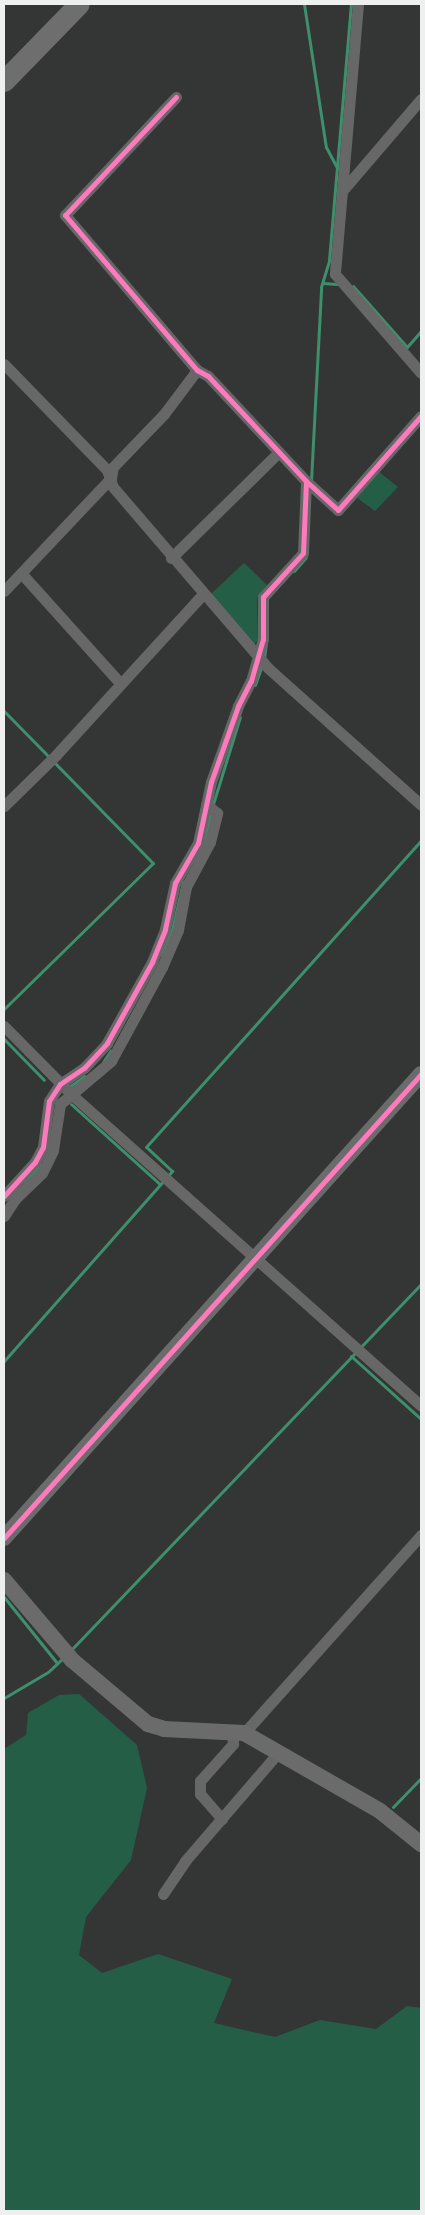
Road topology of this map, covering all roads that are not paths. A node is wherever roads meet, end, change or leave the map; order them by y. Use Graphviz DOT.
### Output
graph roads {
  1 [pos="79,4"];
  2 [pos="358,4"];
  3 [pos="4,82"];
  4 [pos="176,98"];
  5 [pos="421,99"];
  6 [pos="343,190"];
  7 [pos="4,364"];
  8 [pos="197,370"];
  9 [pos="421,373"];
  10 [pos="421,416"];
  11 [pos="279,452"];
  12 [pos="111,478"];
  13 [pos="310,484"];
  14 [pos="171,558"];
  15 [pos="21,573"];
  16 [pos="4,592"];
  17 [pos="202,595"];
  18 [pos="257,656"];
  19 [pos="121,684"];
  20 [pos="206,804"];
  21 [pos="421,805"];
  22 [pos="4,806"];
  23 [pos="4,1026"];
  24 [pos="421,1074"];
  25 [pos="60,1084"];
  26 [pos="71,1094"];
  27 [pos="4,1196"];
  28 [pos="4,1216"];
  29 [pos="256,1258"];
  30 [pos="421,1406"];
  31 [pos="421,1535"];
  32 [pos="4,1538"];
  33 [pos="4,1580"];
  34 [pos="238,1732"];
  35 [pos="278,1753"];
  36 [pos="222,1819"];
  37 [pos="421,1844"];
  38 [pos="163,1894"];
  1 -- 3 [label="highway"];
  2 -- 6 [label="street"];
  4 -- 8 [label="street"];
  5 -- 6 [label="street"];
  6 -- 9 [label="street"];
  7 -- 12 [label="street"];
  8 -- 11 [label="street"];
  8 -- 12 [label="street"];
  10 -- 13 [label="street"];
  11 -- 13 [label="street"];
  11 -- 14 [label="street"];
  12 -- 14 [label="street"];
  12 -- 15 [label="street"];
  13 -- 18 [label="street"];
  14 -- 17 [label="street"];
  15 -- 16 [label="street"];
  15 -- 19 [label="street"];
  17 -- 18 [label="street"];
  17 -- 19 [label="street"];
  18 -- 20 [label="street"];
  18 -- 21 [label="street"];
  19 -- 22 [label="street"];
  20 -- 25 [label="street"];
  20 -- 26 [label="street"];
  23 -- 25 [label="street"];
  24 -- 29 [label="street"];
  25 -- 26 [label="street"];
  25 -- 27 [label="street"];
  26 -- 28 [label="street"];
  26 -- 29 [label="street"];
  29 -- 30 [label="street"];
  29 -- 32 [label="street"];
  31 -- 34 [label="street"];
  33 -- 34 [label="street"];
  34 -- 35 [label="street"];
  34 -- 36 [label="street"];
  35 -- 36 [label="street"];
  35 -- 37 [label="street"];
  36 -- 38 [label="street"];
}
